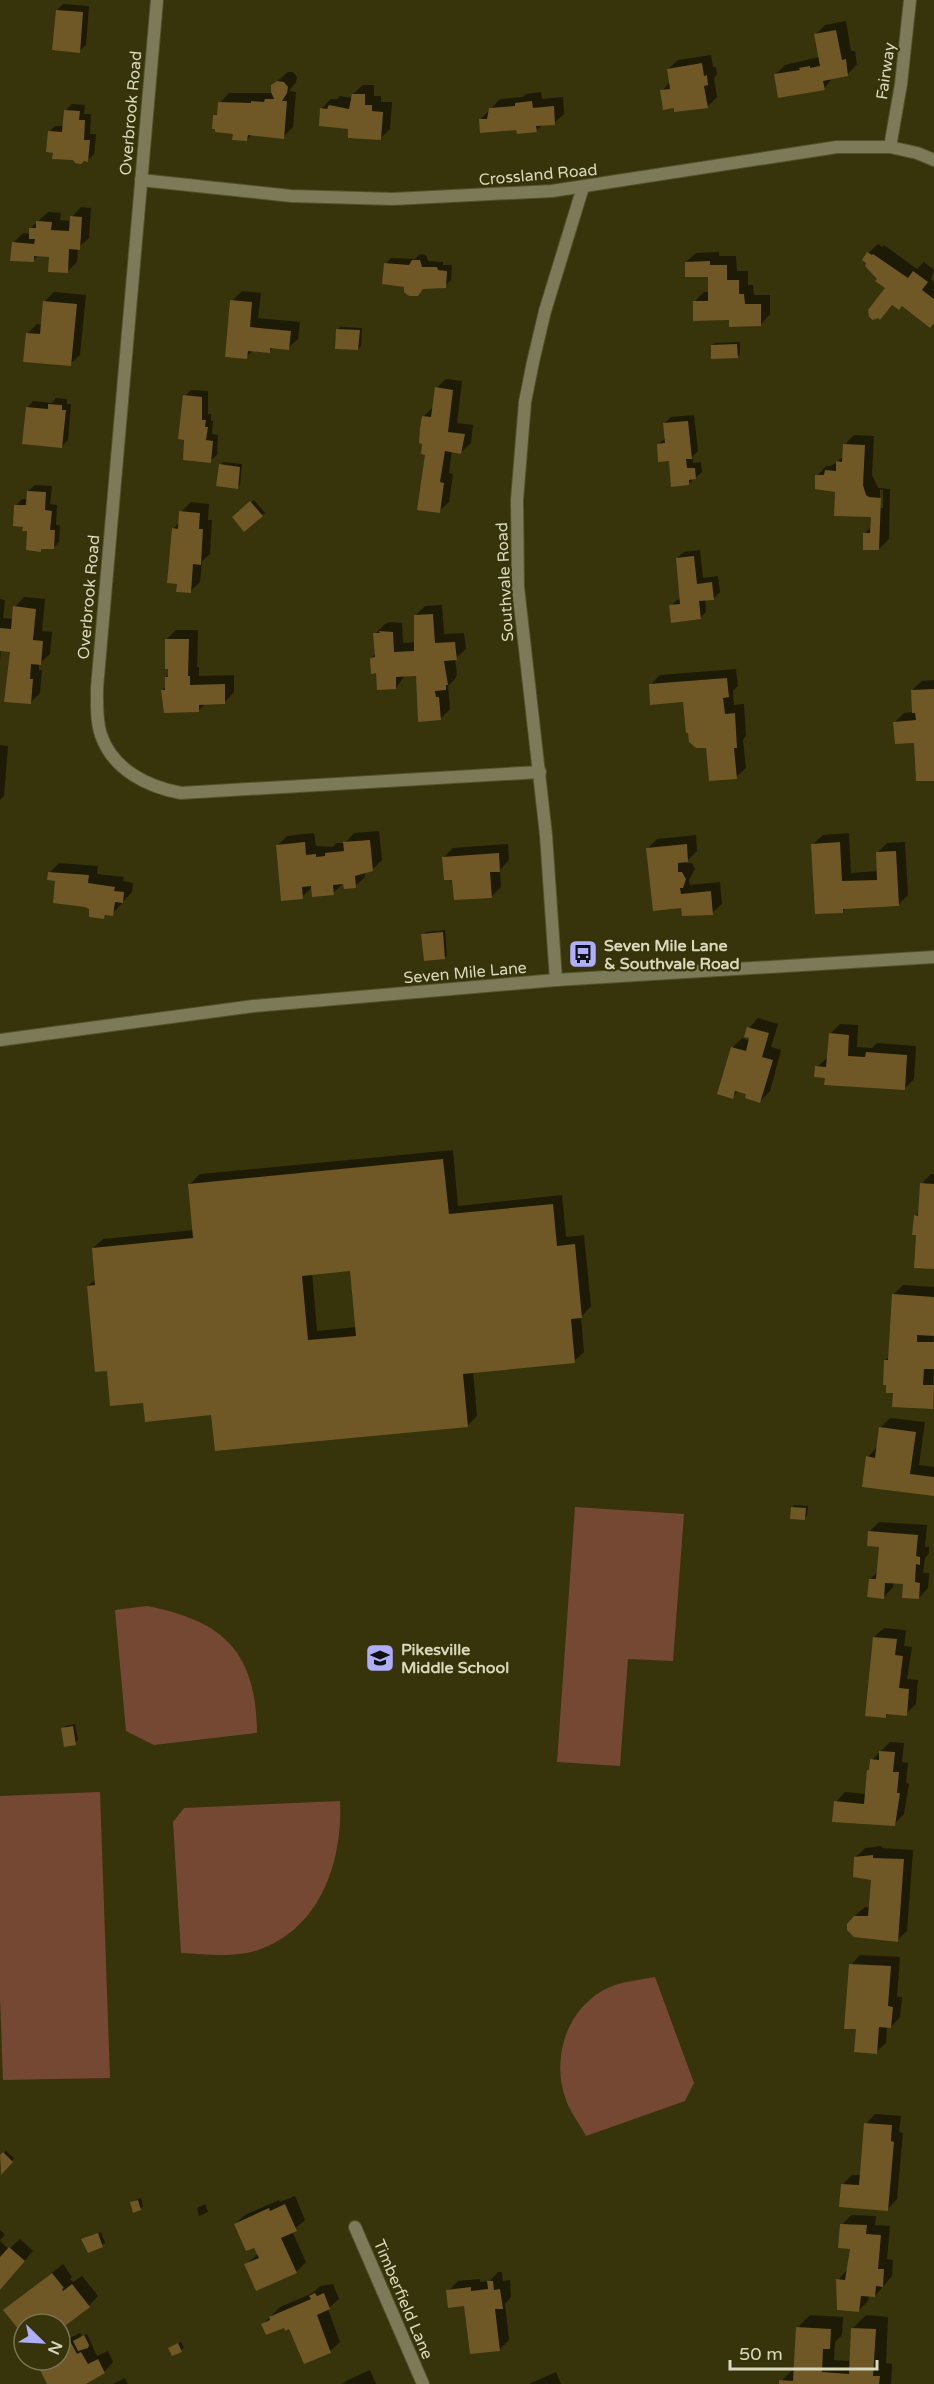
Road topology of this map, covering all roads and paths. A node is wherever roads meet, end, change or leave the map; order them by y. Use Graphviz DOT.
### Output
graph roads {
  1 [pos="157,0"];
  2 [pos="910,0"];
  3 [pos="890,147"];
  4 [pos="934,160"];
  5 [pos="141,180"];
  6 [pos="583,187"];
  7 [pos="540,772"];
  8 [pos="934,957"];
  9 [pos="556,980"];
  10 [pos="0,1040"];
  11 [pos="355,2227"];
  12 [pos="423,2384"];
  1 -- 5 [label="street, Overbrook Road"];
  2 -- 3 [label="street, Fairway"];
  3 -- 4 [label="street, Crossland Road"];
  3 -- 6 [label="street, Crossland Road"];
  5 -- 6 [label="street, Crossland Road"];
  5 -- 7 [label="street, Overbrook Road"];
  6 -- 7 [label="street, Southvale Road"];
  7 -- 9 [label="street, Southvale Road"];
  8 -- 9 [label="street, Seven Mile Lane"];
  9 -- 10 [label="street, Seven Mile Lane"];
  11 -- 12 [label="street, Timberfield Lane"];
}
